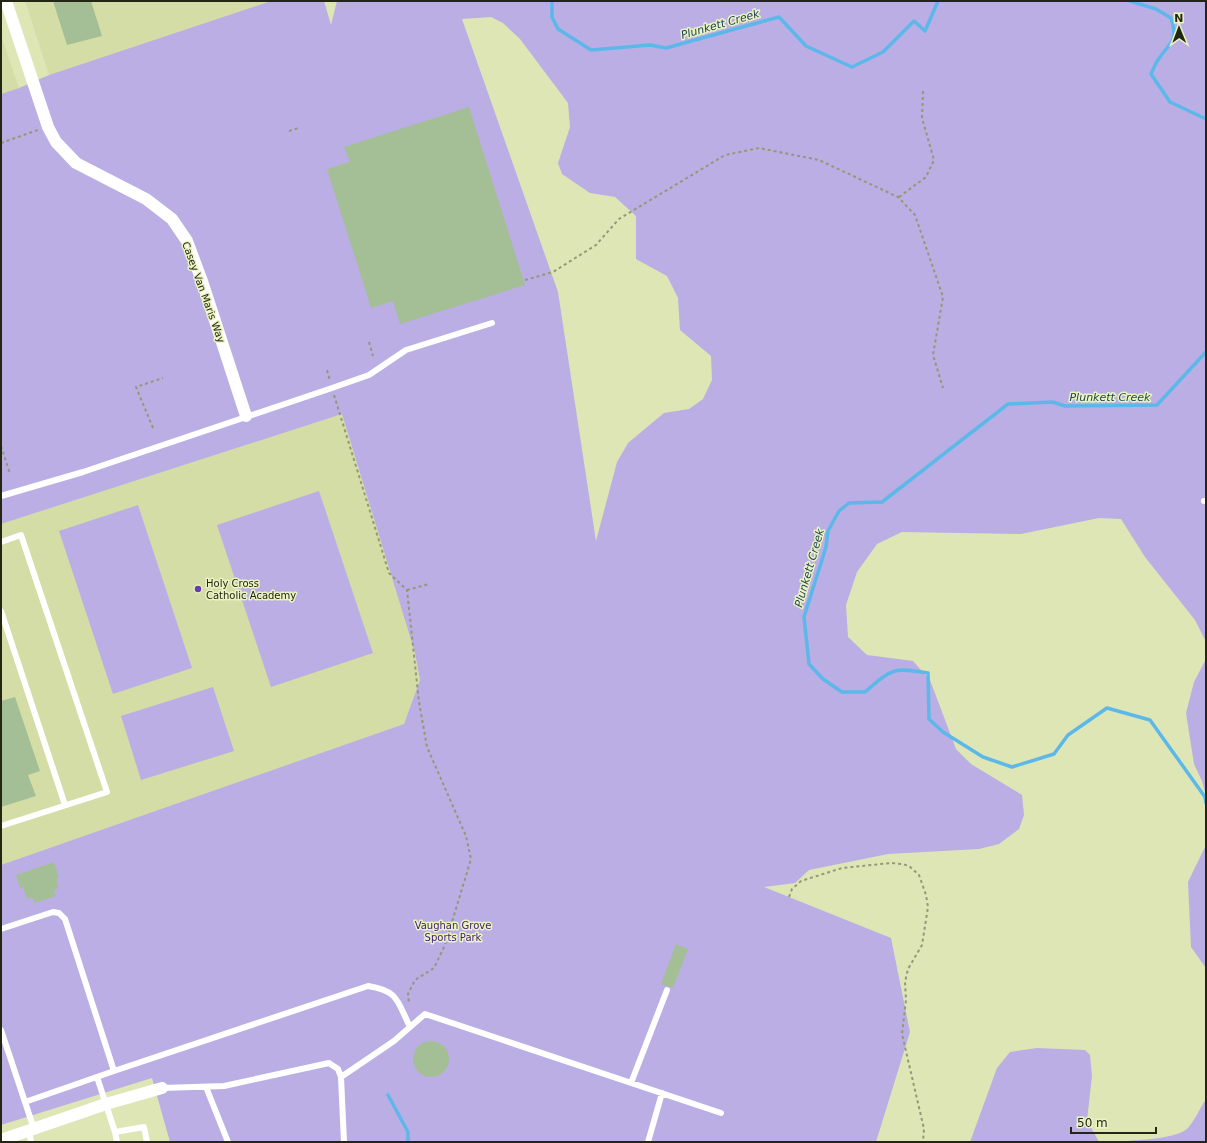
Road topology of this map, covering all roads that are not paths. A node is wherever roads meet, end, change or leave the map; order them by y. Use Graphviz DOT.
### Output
graph roads {
  1 [pos="6,1"];
  2 [pos="492,323"];
  3 [pos="246,416"];
  4 [pos="1,496"];
  5 [pos="1,542"];
  6 [pos="1,611"];
  7 [pos="65,805"];
  8 [pos="1,826"];
  9 [pos="1,929"];
  10 [pos="667,990"];
  11 [pos="411,1026"];
  12 [pos="1,1030"];
  13 [pos="114,1071"];
  14 [pos="97,1077"];
  15 [pos="341,1077"];
  16 [pos="631,1083"];
  17 [pos="206,1087"];
  18 [pos="162,1088"];
  19 [pos="662,1093"];
  20 [pos="25,1102"];
  21 [pos="106,1104"];
  22 [pos="721,1113"];
  23 [pos="115,1132"];
  24 [pos="31,1134"];
  25 [pos="1,1140"];
  26 [pos="117,1142"];
  27 [pos="147,1142"];
  28 [pos="228,1142"];
  29 [pos="344,1142"];
  30 [pos="648,1142"];
  1 -- 3 [label="street, Casey Van Maris Way"];
  2 -- 3 [label="lane"];
  3 -- 4 [label="lane"];
  5 -- 7 [label="lane"];
  6 -- 7 [label="lane"];
  7 -- 8 [label="lane"];
  9 -- 13 [label="lane"];
  10 -- 16 [label="lane"];
  11 -- 13 [label="lane"];
  11 -- 15 [label="lane"];
  11 -- 16 [label="lane"];
  12 -- 20 [label="lane"];
  13 -- 14 [label="lane"];
  14 -- 20 [label="lane"];
  14 -- 21 [label="lane"];
  15 -- 17 [label="lane"];
  15 -- 29 [label="lane"];
  16 -- 19 [label="lane"];
  17 -- 18 [label="lane"];
  17 -- 28 [label="lane"];
  18 -- 21 [label="street"];
  19 -- 22 [label="lane"];
  19 -- 30 [label="lane"];
  20 -- 24 [label="lane"];
  21 -- 23 [label="lane"];
  21 -- 24 [label="street"];
  23 -- 26 [label="lane"];
  23 -- 27 [label="lane"];
  24 -- 25 [label="street"];
}
